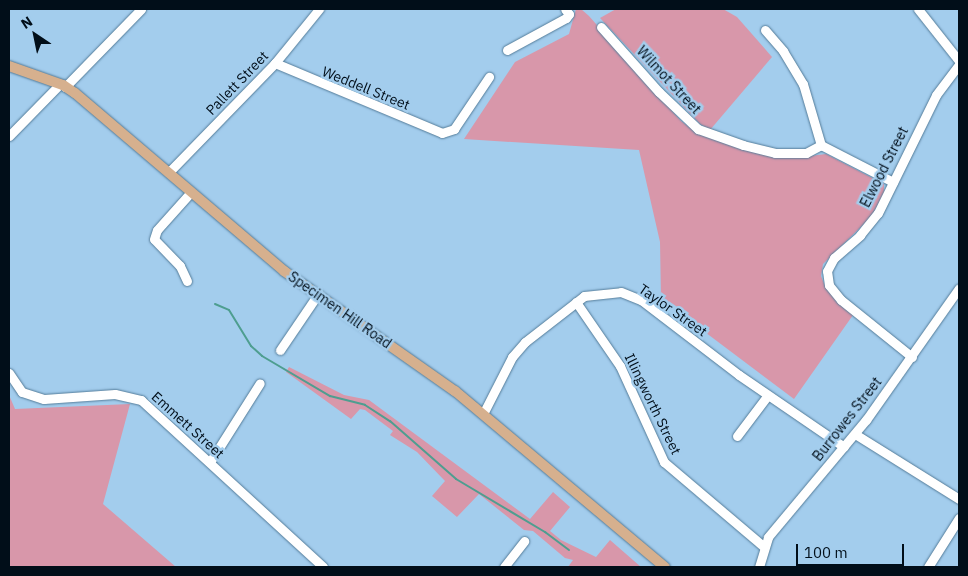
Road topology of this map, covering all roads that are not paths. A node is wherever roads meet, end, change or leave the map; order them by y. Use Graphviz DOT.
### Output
graph roads {
  1 [pos="141,9"];
  2 [pos="319,9"];
  3 [pos="918,9"];
  4 [pos="567,12"];
  5 [pos="601,26"];
  6 [pos="765,30"];
  7 [pos="507,50"];
  8 [pos="959,63"];
  9 [pos="275,64"];
  10 [pos="9,66"];
  11 [pos="489,77"];
  12 [pos="62,85"];
  13 [pos="9,136"];
  14 [pos="822,145"];
  15 [pos="169,172"];
  16 [pos="893,182"];
  17 [pos="191,192"];
  18 [pos="187,281"];
  19 [pos="959,288"];
  20 [pos="318,294"];
  21 [pos="576,302"];
  22 [pos="280,350"];
  23 [pos="912,357"];
  24 [pos="9,373"];
  25 [pos="260,383"];
  26 [pos="768,395"];
  27 [pos="483,414"];
  28 [pos="855,434"];
  29 [pos="737,436"];
  30 [pos="844,447"];
  31 [pos="210,462"];
  32 [pos="959,499"];
  33 [pos="959,518"];
  34 [pos="524,542"];
  35 [pos="763,546"];
  36 [pos="933,566"];
  37 [pos="323,567"];
  38 [pos="504,567"];
  39 [pos="665,567"];
  40 [pos="760,567"];
  1 -- 12 [label="street"];
  2 -- 9 [label="street, Pallett Street"];
  3 -- 8 [label="street"];
  4 -- 7 [label="street"];
  5 -- 14 [label="street, Wilmot Street"];
  6 -- 14 [label="street"];
  8 -- 16 [label="street, Elwood Street"];
  9 -- 11 [label="street, Weddell Street"];
  9 -- 15 [label="street, Pallett Street"];
  10 -- 12 [label="main road, Specimen Hill Road"];
  12 -- 13 [label="street"];
  12 -- 15 [label="main road, Specimen Hill Road"];
  14 -- 16 [label="street"];
  15 -- 17 [label="main road, Specimen Hill Road"];
  16 -- 23 [label="street, Elwood Street"];
  17 -- 18 [label="street"];
  17 -- 20 [label="main road, Specimen Hill Road"];
  19 -- 23 [label="street, Burrowes Street"];
  20 -- 22 [label="street"];
  20 -- 27 [label="main road, Specimen Hill Road"];
  21 -- 26 [label="street, Taylor Street"];
  21 -- 27 [label="street, Taylor Street"];
  21 -- 35 [label="street, Illingworth Street"];
  23 -- 28 [label="street, Burrowes Street"];
  24 -- 31 [label="street, Emmett Street"];
  25 -- 31 [label="street"];
  26 -- 29 [label="street"];
  26 -- 30 [label="street, Taylor Street"];
  27 -- 39 [label="main road, Specimen Hill Road"];
  28 -- 30 [label="street, Burrowes Street"];
  28 -- 32 [label="street"];
  30 -- 35 [label="street, Burrowes Street"];
  31 -- 37 [label="street, Emmett Street"];
  33 -- 36 [label="street"];
  34 -- 38 [label="street"];
  35 -- 40 [label="street"];
}
